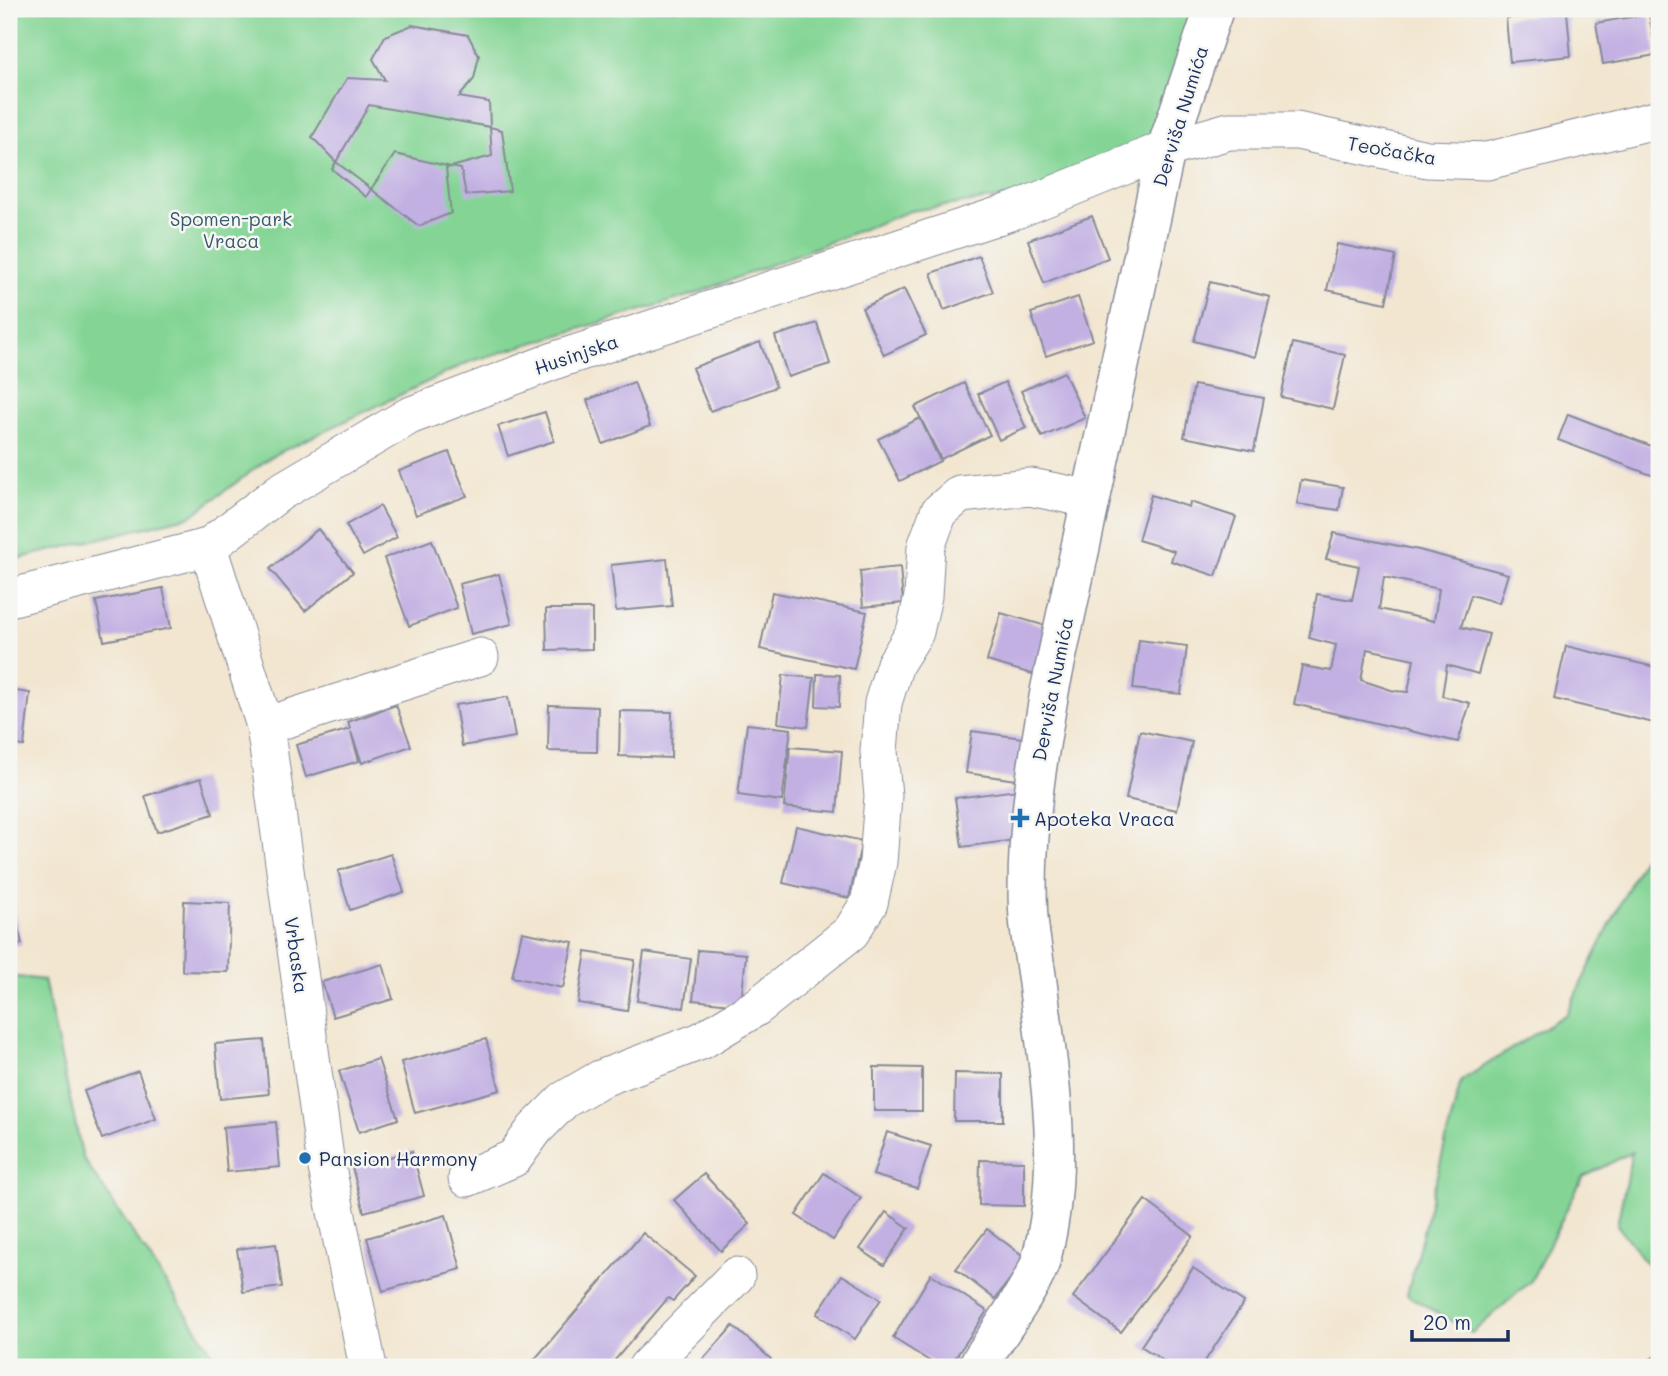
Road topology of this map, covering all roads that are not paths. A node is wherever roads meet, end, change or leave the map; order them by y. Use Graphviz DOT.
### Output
graph roads {
  1 [pos="1214,9"];
  2 [pos="1659,120"];
  3 [pos="1166,149"];
  4 [pos="1091,499"];
  5 [pos="208,547"];
  6 [pos="9,598"];
  7 [pos="480,657"];
  8 [pos="265,726"];
  9 [pos="467,1178"];
  10 [pos="736,1276"];
  11 [pos="368,1367"];
  12 [pos="647,1367"];
  13 [pos="977,1367"];
  1 -- 3 [label="main road, Derviša Numića"];
  2 -- 3 [label="street, Teočačka"];
  3 -- 4 [label="main road, Derviša Numića"];
  3 -- 5 [label="street, Husinjska"];
  4 -- 9 [label="street"];
  4 -- 13 [label="main road, Derviša Numića"];
  5 -- 6 [label="street, Husinjska"];
  5 -- 8 [label="street, Vrbaska"];
  7 -- 8 [label="street"];
  8 -- 11 [label="street, Vrbaska"];
  10 -- 12 [label="street"];
}
